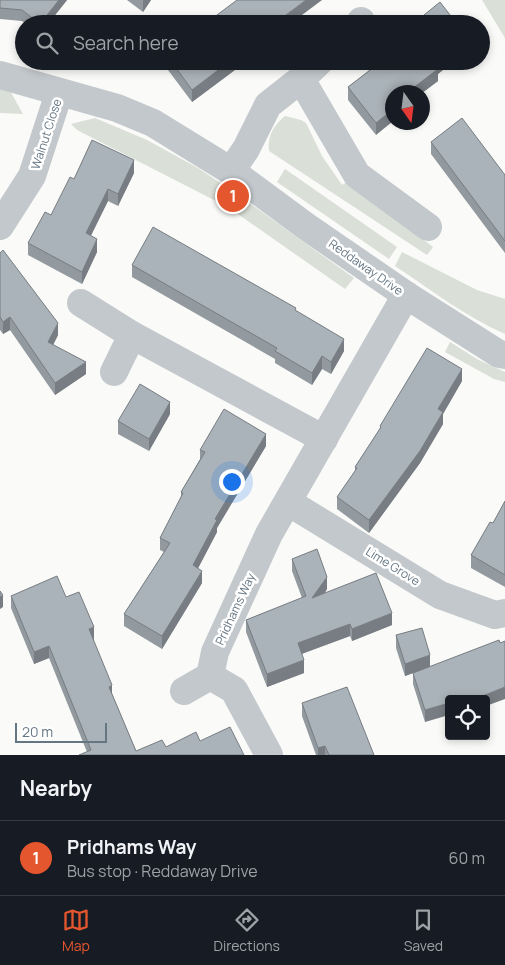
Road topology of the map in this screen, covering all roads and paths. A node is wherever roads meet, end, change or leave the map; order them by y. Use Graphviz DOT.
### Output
graph roads {
  1 [pos="310,70"];
  2 [pos="0,75"];
  3 [pos="59,93"];
  4 [pos="232,171"];
  5 [pos="0,226"];
  6 [pos="428,227"];
  7 [pos="406,295"];
  8 [pos="82,303"];
  9 [pos="132,335"];
  10 [pos="505,355"];
  11 [pos="114,372"];
  12 [pos="324,438"];
  13 [pos="288,502"];
  14 [pos="505,613"];
  15 [pos="210,676"];
  16 [pos="184,691"];
  17 [pos="269,755"];
  1 -- 4 [label="street"];
  1 -- 6 [label="street"];
  2 -- 3 [label="street, Reddaway Drive"];
  3 -- 4 [label="street, Reddaway Drive"];
  3 -- 5 [label="street, Walnut Close"];
  4 -- 7 [label="street, Reddaway Drive"];
  7 -- 10 [label="street, Reddaway Drive"];
  7 -- 12 [label="street, Pridhams Way"];
  8 -- 9 [label="street"];
  9 -- 11 [label="street"];
  9 -- 12 [label="street"];
  12 -- 13 [label="street, Pridhams Way"];
  13 -- 14 [label="street, Lime Grove"];
  13 -- 15 [label="street, Pridhams Way"];
  15 -- 16 [label="street"];
  15 -- 17 [label="street"];
}
